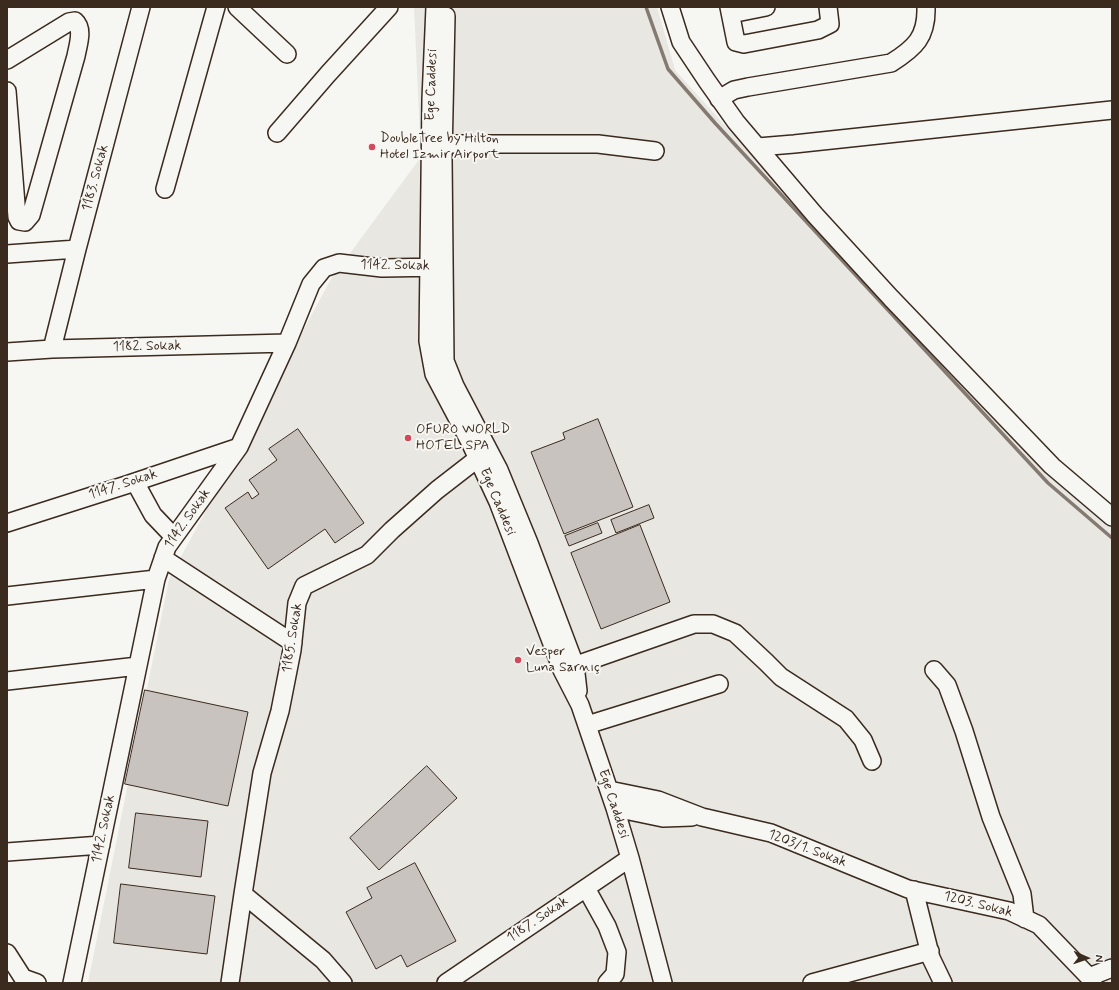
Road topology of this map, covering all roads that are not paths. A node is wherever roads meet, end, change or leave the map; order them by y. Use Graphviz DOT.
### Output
graph roads {
  1 [pos="141,7"];
  2 [pos="216,7"];
  3 [pos="236,7"];
  4 [pos="389,7"];
  5 [pos="435,7"];
  6 [pos="446,7"];
  7 [pos="670,7"];
  8 [pos="766,7"];
  9 [pos="828,7"];
  10 [pos="926,7"];
  11 [pos="730,11"];
  12 [pos="287,54"];
  13 [pos="7,60"];
  14 [pos="7,91"];
  15 [pos="719,99"];
  16 [pos="1112,110"];
  17 [pos="277,133"];
  18 [pos="443,144"];
  19 [pos="758,147"];
  20 [pos="655,151"];
  21 [pos="165,189"];
  22 [pos="77,250"];
  23 [pos="7,254"];
  24 [pos="437,267"];
  25 [pos="287,343"];
  26 [pos="52,349"];
  27 [pos="7,352"];
  28 [pos="239,447"];
  29 [pos="483,454"];
  30 [pos="135,482"];
  31 [pos="1112,517"];
  32 [pos="7,523"];
  33 [pos="174,537"];
  34 [pos="163,558"];
  35 [pos="156,578"];
  36 [pos="7,596"];
  37 [pos="293,643"];
  38 [pos="138,666"];
  39 [pos="569,667"];
  40 [pos="934,670"];
  41 [pos="7,681"];
  42 [pos="719,684"];
  43 [pos="587,725"];
  44 [pos="872,761"];
  45 [pos="609,790"];
  46 [pos="615,808"];
  47 [pos="702,817"];
  48 [pos="101,845"];
  49 [pos="7,852"];
  50 [pos="630,858"];
  51 [pos="586,888"];
  52 [pos="911,890"];
  53 [pos="243,894"];
  54 [pos="1025,918"];
  55 [pos="930,951"];
  56 [pos="7,953"];
  57 [pos="1112,968"];
  58 [pos="1091,980"];
  59 [pos="37,983"];
  60 [pos="72,983"];
  61 [pos="230,983"];
  62 [pos="343,983"];
  63 [pos="446,983"];
  64 [pos="607,983"];
  65 [pos="663,983"];
  66 [pos="812,983"];
  67 [pos="943,983"];
  1 -- 22 [label="street, 1183. Sokak"];
  2 -- 21 [label="street"];
  3 -- 12 [label="street"];
  4 -- 17 [label="street"];
  5 -- 24 [label="street, Ege Caddesi"];
  6 -- 18 [label="street"];
  7 -- 15 [label="street"];
  8 -- 11 [label="street"];
  9 -- 11 [label="street"];
  10 -- 15 [label="street"];
  13 -- 14 [label="street"];
  15 -- 19 [label="street"];
  16 -- 19 [label="street"];
  18 -- 20 [label="street"];
  18 -- 24 [label="street"];
  19 -- 31 [label="street"];
  22 -- 23 [label="street"];
  22 -- 26 [label="street, 1183. Sokak"];
  24 -- 25 [label="street, 1142. Sokak"];
  24 -- 29 [label="street, Ege Caddesi"];
  25 -- 26 [label="street, 1182. Sokak"];
  25 -- 28 [label="street, 1142. Sokak"];
  26 -- 27 [label="street, 1182. Sokak"];
  28 -- 30 [label="street, 1147. Sokak"];
  28 -- 33 [label="street, 1142. Sokak"];
  29 -- 37 [label="street, 1185. Sokak"];
  29 -- 39 [label="street, Ege Caddesi"];
  30 -- 32 [label="street, 1147. Sokak"];
  30 -- 33 [label="street"];
  33 -- 34 [label="street, 1142. Sokak"];
  34 -- 35 [label="street, 1142. Sokak"];
  34 -- 37 [label="street"];
  35 -- 36 [label="street"];
  35 -- 38 [label="street, 1142. Sokak"];
  37 -- 53 [label="street, 1185. Sokak"];
  38 -- 41 [label="street"];
  38 -- 48 [label="street, 1142. Sokak"];
  39 -- 43 [label="street, Ege Caddesi"];
  39 -- 44 [label="street"];
  40 -- 54 [label="street"];
  42 -- 43 [label="street"];
  43 -- 45 [label="street, Ege Caddesi"];
  45 -- 46 [label="street, Ege Caddesi"];
  45 -- 47 [label="street, 1203/1. Sokak"];
  46 -- 47 [label="street, 1203/1. Sokak"];
  46 -- 50 [label="street, Ege Caddesi"];
  47 -- 52 [label="street, 1203/1. Sokak"];
  48 -- 49 [label="street"];
  48 -- 60 [label="street, 1142. Sokak"];
  50 -- 51 [label="street, 1187. Sokak"];
  50 -- 65 [label="street, Ege Caddesi"];
  51 -- 63 [label="street, 1187. Sokak"];
  51 -- 64 [label="street"];
  52 -- 54 [label="street, 1203. Sokak"];
  52 -- 55 [label="street"];
  53 -- 61 [label="street, 1185. Sokak"];
  53 -- 62 [label="street"];
  54 -- 58 [label="street, 1203. Sokak"];
  55 -- 66 [label="street"];
  55 -- 67 [label="street"];
  56 -- 59 [label="street"];
  57 -- 58 [label="street"];
}
